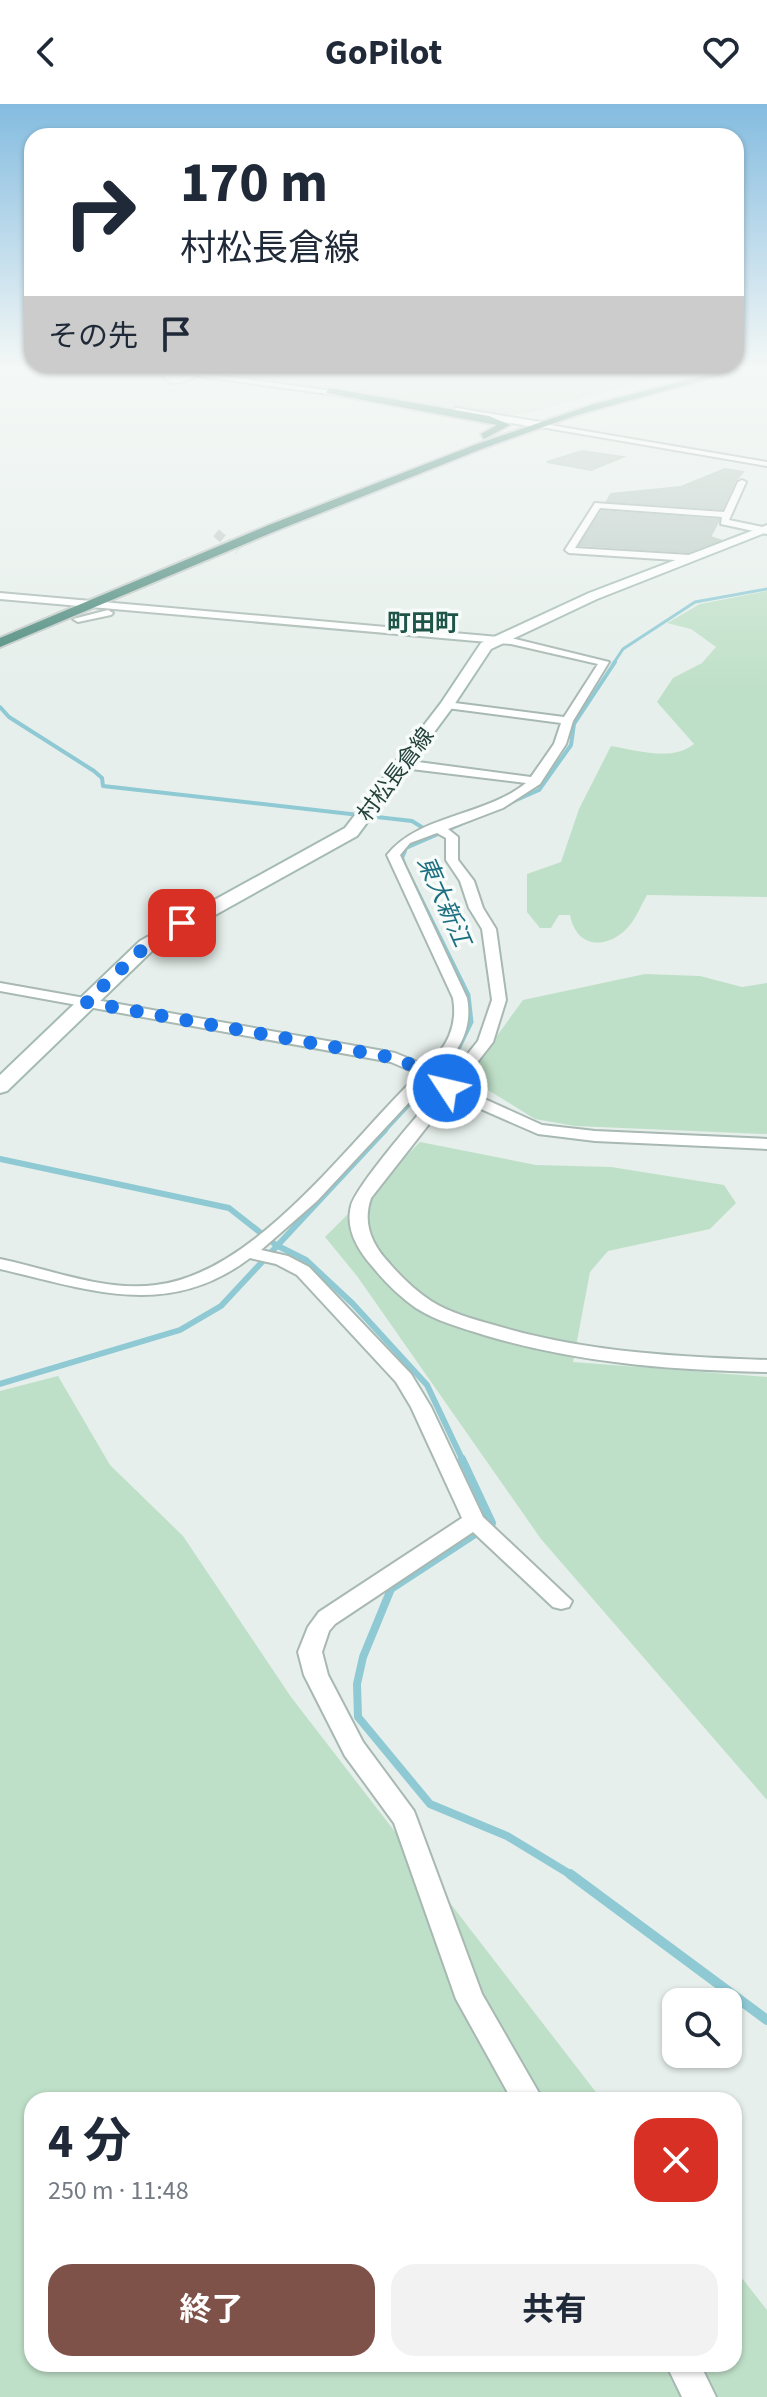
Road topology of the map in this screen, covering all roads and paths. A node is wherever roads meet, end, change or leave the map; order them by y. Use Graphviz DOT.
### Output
graph roads {
  1 [pos="387,475"];
  2 [pos="404,475"];
  3 [pos="742,482"];
  4 [pos="726,518"];
  5 [pos="765,530"];
  6 [pos="724,536"];
  7 [pos="690,558"];
  8 [pos="0,596"];
  9 [pos="72,603"];
  10 [pos="89,604"];
  11 [pos="158,610"];
  12 [pos="78,619"];
  13 [pos="0,633"];
  14 [pos="496,640"];
  15 [pos="0,643"];
  16 [pos="447,705"];
  17 [pos="567,721"];
  18 [pos="403,764"];
  19 [pos="536,781"];
  20 [pos="439,828"];
  21 [pos="0,987"];
  22 [pos="86,1002"];
  23 [pos="428,1072"];
  24 [pos="0,1087"];
  25 [pos="447,1088"];
  26 [pos="767,1144"];
  27 [pos="249,1252"];
  28 [pos="0,1264"];
  29 [pos="767,1366"];
  30 [pos="474,1521"];
  31 [pos="561,1601"];
  32 [pos="523,2092"];
  33 [pos="686,2372"];
  34 [pos="700,2397"];
  1 -- 9 [label="highway"];
  2 -- 10 [label="highway"];
  3 -- 4 [label="street"];
  4 -- 5 [label="street"];
  4 -- 6 [label="street"];
  4 -- 7 [label="street"];
  5 -- 7 [label="main road, 村松長倉線"];
  7 -- 14 [label="main road, 村松長倉線"];
  8 -- 9 [label="street"];
  9 -- 10 [label="street"];
  9 -- 13 [label="highway"];
  10 -- 11 [label="street"];
  10 -- 15 [label="highway"];
  11 -- 12 [label="street"];
  11 -- 14 [label="street"];
  14 -- 16 [label="main road, 村松長倉線"];
  14 -- 17 [label="street"];
  16 -- 17 [label="street"];
  16 -- 18 [label="main road, 村松長倉線"];
  17 -- 19 [label="street"];
  18 -- 19 [label="street"];
  18 -- 22 [label="main road, 村松長倉線"];
  19 -- 20 [label="street"];
  20 -- 23 [label="street"];
  20 -- 25 [label="street"];
  21 -- 22 [label="street"];
  22 -- 23 [label="street"];
  22 -- 24 [label="main road, 村松長倉線"];
  23 -- 25 [label="street"];
  23 -- 27 [label="street"];
  25 -- 26 [label="street"];
  25 -- 29 [label="street"];
  27 -- 28 [label="street"];
  27 -- 30 [label="street"];
  30 -- 31 [label="street"];
  30 -- 32 [label="street"];
  33 -- 34 [label="street"];
}
